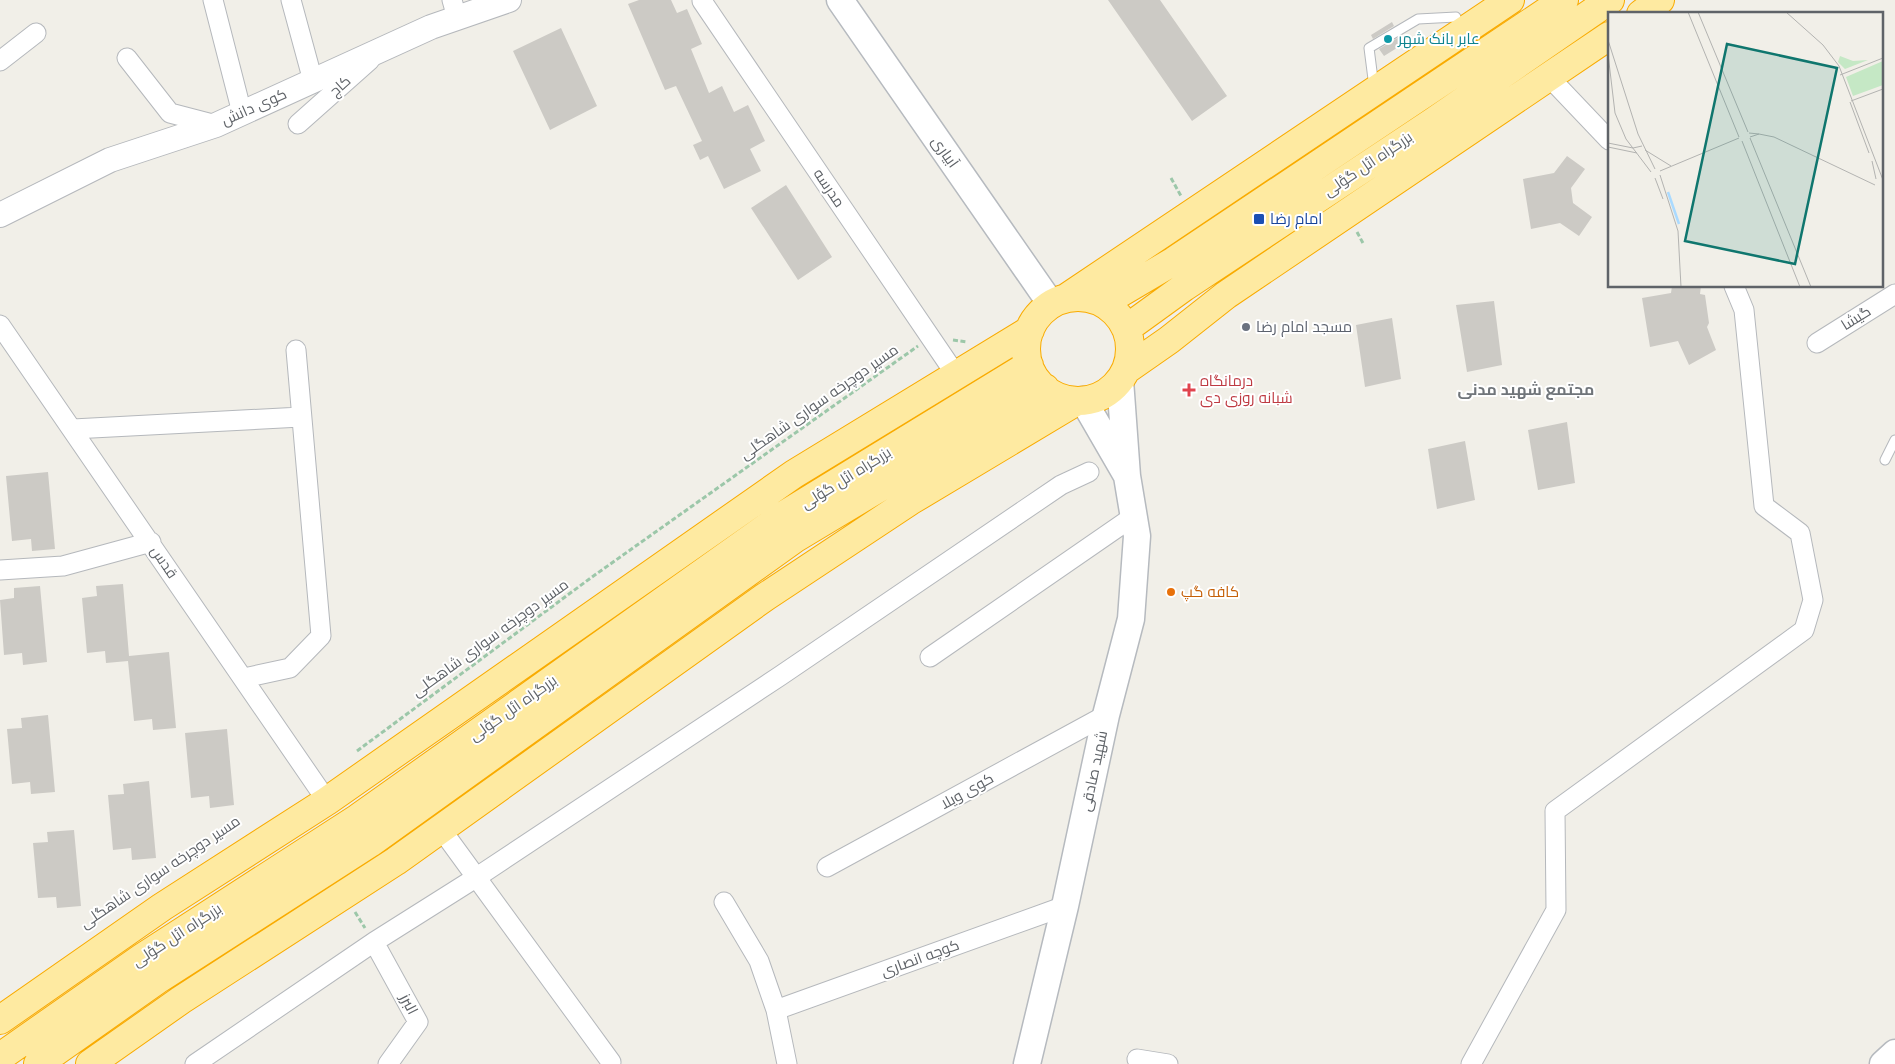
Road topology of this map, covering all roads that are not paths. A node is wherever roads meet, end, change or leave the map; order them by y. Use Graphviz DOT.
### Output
graph roads {
  1 [pos="213,0"];
  2 [pos="291,0"];
  3 [pos="509,0"];
  4 [pos="840,0"];
  5 [pos="1510,0"];
  6 [pos="1564,0"];
  7 [pos="1610,0"];
  8 [pos="1660,0"];
  9 [pos="702,2"];
  10 [pos="455,9"];
  11 [pos="1644,12"];
  12 [pos="1456,17"];
  13 [pos="36,34"];
  14 [pos="1608,37"];
  15 [pos="382,49"];
  16 [pos="127,58"];
  17 [pos="0,61"];
  18 [pos="1550,78"];
  19 [pos="313,81"];
  20 [pos="1375,92"];
  21 [pos="242,113"];
  22 [pos="298,124"];
  23 [pos="216,125"];
  24 [pos="1608,139"];
  25 [pos="0,215"];
  26 [pos="1735,288"];
  27 [pos="1895,294"];
  28 [pos="1059,301"];
  29 [pos="1103,303"];
  30 [pos="0,325"];
  31 [pos="1126,329"];
  32 [pos="1030,330"];
  33 [pos="1817,343"];
  34 [pos="296,350"];
  35 [pos="1029,365"];
  36 [pos="956,375"];
  37 [pos="1123,375"];
  38 [pos="1045,388"];
  39 [pos="1080,401"];
  40 [pos="302,417"];
  41 [pos="73,429"];
  42 [pos="1895,440"];
  43 [pos="1885,460"];
  44 [pos="1089,472"];
  45 [pos="1128,476"];
  46 [pos="1134,516"];
  47 [pos="151,542"];
  48 [pos="0,570"];
  49 [pos="930,657"];
  50 [pos="244,678"];
  51 [pos="1106,715"];
  52 [pos="327,801"];
  53 [pos="441,829"];
  54 [pos="827,867"];
  55 [pos="477,877"];
  56 [pos="724,902"];
  57 [pos="1065,906"];
  58 [pos="374,942"];
  59 [pos="776,1010"];
  60 [pos="0,1020"];
  61 [pos="1895,1053"];
  62 [pos="0,1058"];
  63 [pos="1137,1059"];
  64 [pos="611,1062"];
  65 [pos="38,1064"];
  66 [pos="90,1064"];
  67 [pos="195,1064"];
  68 [pos="388,1064"];
  69 [pos="786,1064"];
  70 [pos="1027,1064"];
  71 [pos="1168,1064"];
  72 [pos="1471,1064"];
  73 [pos="1882,1064"];
  1 -- 21 [label="street"];
  2 -- 19 [label="street"];
  3 -- 10 [label="street, کوی دانش"];
  4 -- 28 [label="main road, آبیاری"];
  5 -- 20 [label="highway"];
  6 -- 29 [label="highway, بزرگراه ائل گؤلی"];
  7 -- 31 [label="highway, بزرگراه ائل گؤلی"];
  8 -- 11 [label="highway"];
  9 -- 36 [label="street, مدرسه"];
  10 -- 15 [label="street, کوی دانش"];
  12 -- 20 [label="lane"];
  13 -- 17 [label="street"];
  14 -- 18 [label="highway"];
  15 -- 19 [label="street, کوی دانش"];
  15 -- 22 [label="street, کاج"];
  16 -- 23 [label="street"];
  18 -- 24 [label="street"];
  18 -- 37 [label="highway"];
  19 -- 21 [label="street, کوی دانش"];
  20 -- 28 [label="highway"];
  21 -- 23 [label="street, کوی دانش"];
  23 -- 25 [label="street, کوی دانش"];
  26 -- 72 [label="street"];
  27 -- 33 [label="street, گیشا"];
  28 -- 29 [label="highway"];
  28 -- 32 [label="highway"];
  29 -- 31 [label="highway"];
  30 -- 41 [label="street, قدس"];
  31 -- 37 [label="highway"];
  32 -- 35 [label="highway"];
  32 -- 36 [label="highway"];
  34 -- 40 [label="street"];
  35 -- 38 [label="highway"];
  35 -- 62 [label="highway, بزرگراه ائل گؤلی"];
  36 -- 52 [label="highway"];
  37 -- 39 [label="highway"];
  37 -- 45 [label="main road, شهید صادقی"];
  38 -- 39 [label="highway"];
  38 -- 65 [label="highway, بزرگراه ائل گؤلی"];
  39 -- 45 [label="main road, شهید صادقی"];
  39 -- 53 [label="highway"];
  40 -- 41 [label="street"];
  40 -- 50 [label="street"];
  41 -- 47 [label="street, قدس"];
  42 -- 43 [label="lane"];
  44 -- 55 [label="street"];
  45 -- 46 [label="main road, شهید صادقی"];
  46 -- 49 [label="street"];
  46 -- 51 [label="main road, شهید صادقی"];
  47 -- 48 [label="street"];
  47 -- 50 [label="street, قدس"];
  50 -- 52 [label="street, قدس"];
  51 -- 54 [label="street, کوی ویلا"];
  51 -- 57 [label="main road, شهید صادقی"];
  52 -- 60 [label="highway"];
  53 -- 55 [label="street"];
  53 -- 66 [label="highway"];
  55 -- 58 [label="street"];
  55 -- 64 [label="street"];
  56 -- 59 [label="street"];
  57 -- 59 [label="street, کوچه انصاری"];
  57 -- 70 [label="main road, شهید صادقی"];
  58 -- 67 [label="street"];
  58 -- 68 [label="street, البرز"];
  59 -- 69 [label="street"];
  61 -- 73 [label="main road"];
  63 -- 71 [label="street"];
}
